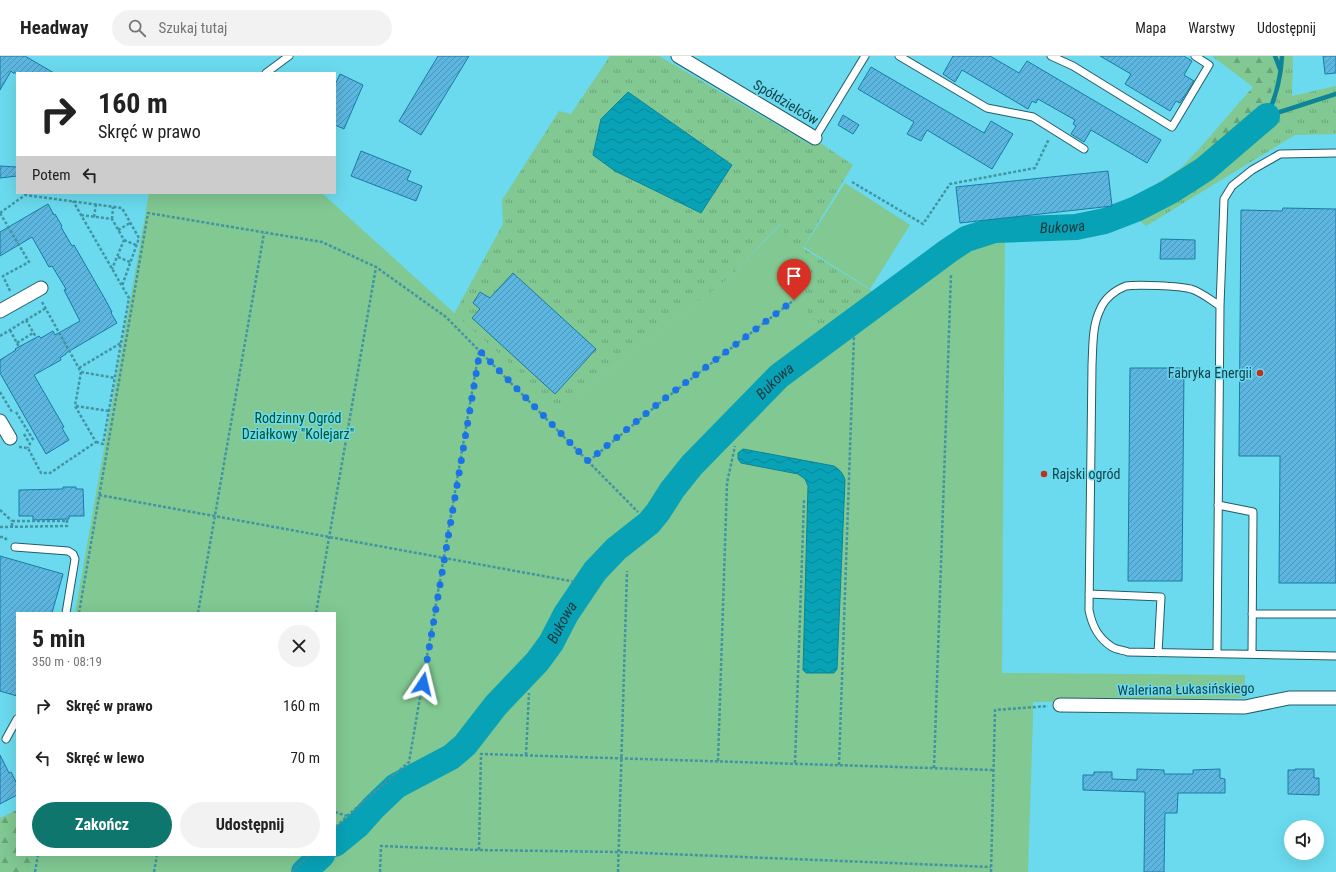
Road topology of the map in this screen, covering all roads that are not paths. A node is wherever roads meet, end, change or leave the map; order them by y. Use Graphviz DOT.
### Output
graph roads {
  1 [pos="289,56"];
  2 [pos="678,56"];
  3 [pos="865,56"];
  4 [pos="899,56"];
  5 [pos="1051,56"];
  6 [pos="1195,56"];
  7 [pos="267,72"];
  8 [pos="815,138"];
  9 [pos="1084,149"];
  10 [pos="1336,153"];
  11 [pos="39,289"];
  12 [pos="1220,306"];
  13 [pos="0,311"];
  14 [pos="0,421"];
  15 [pos="11,442"];
  16 [pos="1218,505"];
  17 [pos="15,547"];
  18 [pos="1089,594"];
  19 [pos="66,612"];
  20 [pos="1252,614"];
  21 [pos="1336,614"];
  22 [pos="1158,653"];
  23 [pos="1217,653"];
  24 [pos="1252,654"];
  25 [pos="1336,656"];
  26 [pos="1336,698"];
  27 [pos="1060,705"];
  28 [pos="16,721"];
  29 [pos="6,739"];
  1 -- 7 [label="lane"];
  2 -- 8 [label="street, Spółdzielców"];
  3 -- 8 [label="lane, Spółdzielców"];
  4 -- 9 [label="lane"];
  5 -- 6 [label="lane"];
  10 -- 12 [label="lane"];
  11 -- 13 [label="street"];
  12 -- 16 [label="lane"];
  12 -- 18 [label="lane"];
  14 -- 15 [label="street"];
  16 -- 20 [label="lane"];
  16 -- 23 [label="lane"];
  17 -- 19 [label="lane"];
  18 -- 22 [label="lane"];
  18 -- 22 [label="lane"];
  20 -- 21 [label="lane"];
  20 -- 24 [label="lane"];
  22 -- 23 [label="lane"];
  23 -- 24 [label="lane"];
  24 -- 25 [label="lane"];
  26 -- 27 [label="street, Waleriana Łukasińskiego"];
  28 -- 29 [label="lane"];
}
